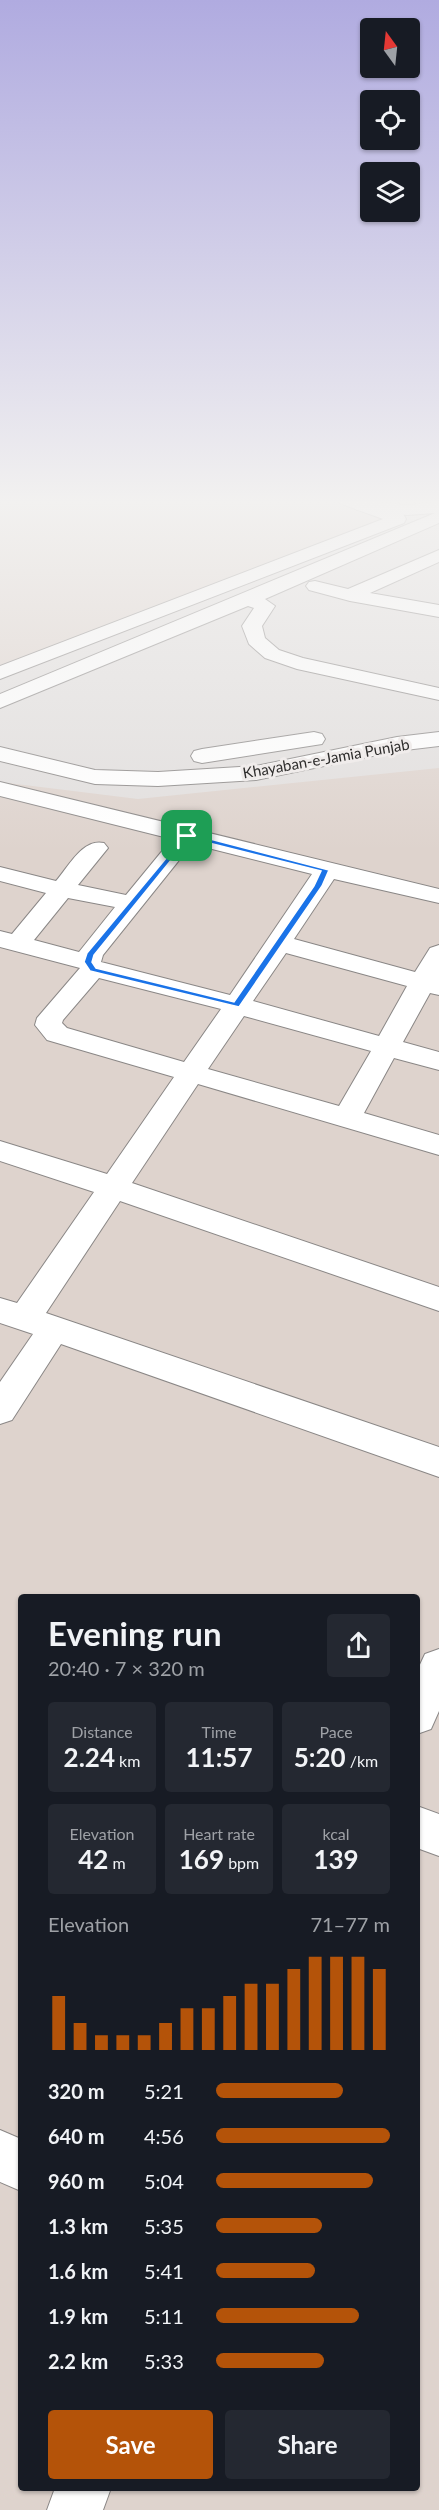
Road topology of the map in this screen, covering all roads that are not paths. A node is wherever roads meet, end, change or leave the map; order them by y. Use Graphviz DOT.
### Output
graph roads {
  1 [pos="142,616"];
  2 [pos="151,616"];
  3 [pos="221,616"];
  4 [pos="227,616"];
  5 [pos="254,616"];
  6 [pos="92,664"];
  7 [pos="0,673"];
  8 [pos="439,694"];
  9 [pos="0,702"];
  10 [pos="0,717"];
  11 [pos="439,723"];
  12 [pos="0,735"];
  13 [pos="439,739"];
  14 [pos="0,754"];
  15 [pos="0,768"];
  16 [pos="95,777"];
  17 [pos="0,789"];
  18 [pos="187,836"];
  19 [pos="96,848"];
  20 [pos="0,874"];
  21 [pos="322,878"];
  22 [pos="60,890"];
  23 [pos="439,896"];
  24 [pos="131,903"];
  25 [pos="439,919"];
  26 [pos="9,941"];
  27 [pos="279,944"];
  28 [pos="439,953"];
  29 [pos="91,965"];
  30 [pos="431,984"];
  31 [pos="236,1005"];
  32 [pos="387,1046"];
  33 [pos="439,1061"];
  34 [pos="191,1073"];
  35 [pos="347,1118"];
  36 [pos="439,1145"];
  37 [pos="0,1151"];
  38 [pos="113,1187"];
  39 [pos="439,1299"];
  40 [pos="26,1319"];
  41 [pos="0,1410"];
  42 [pos="439,1462"];
  43 [pos="439,1667"];
  44 [pos="420,1708"];
  45 [pos="420,1828"];
  46 [pos="439,1835"];
  47 [pos="0,2155"];
  48 [pos="18,2164"];
  49 [pos="82,2491"];
  50 [pos="75,2510"];
  1 -- 7 [label="street"];
  2 -- 6 [label="street"];
  3 -- 6 [label="main road"];
  4 -- 10 [label="main road"];
  5 -- 8 [label="main road"];
  6 -- 9 [label="main road"];
  11 -- 12 [label="main road, Khayaban-e-Jamia Punjab"];
  13 -- 16 [label="main road, Khayaban-e-Jamia Punjab"];
  14 -- 16 [label="main road, Khayaban-e-Jamia Punjab"];
  15 -- 16 [label="main road"];
  17 -- 18 [label="street"];
  18 -- 21 [label="street"];
  18 -- 24 [label="street"];
  19 -- 22 [label="street"];
  20 -- 22 [label="street"];
  21 -- 23 [label="street"];
  21 -- 25 [label="street"];
  21 -- 27 [label="street"];
  22 -- 24 [label="street"];
  22 -- 26 [label="street"];
  24 -- 29 [label="street"];
  26 -- 29 [label="street"];
  27 -- 30 [label="street"];
  27 -- 31 [label="street"];
  28 -- 30 [label="street"];
  29 -- 31 [label="street"];
  29 -- 34 [label="street"];
  30 -- 32 [label="street"];
  31 -- 32 [label="street"];
  31 -- 34 [label="street"];
  32 -- 33 [label="street"];
  32 -- 35 [label="street"];
  34 -- 35 [label="street"];
  34 -- 38 [label="street"];
  35 -- 36 [label="street"];
  37 -- 38 [label="street"];
  38 -- 39 [label="street"];
  38 -- 40 [label="street"];
  40 -- 41 [label="street"];
  40 -- 42 [label="street"];
  43 -- 44 [label="street"];
  45 -- 46 [label="street"];
  47 -- 48 [label="street"];
  49 -- 50 [label="street"];
}
